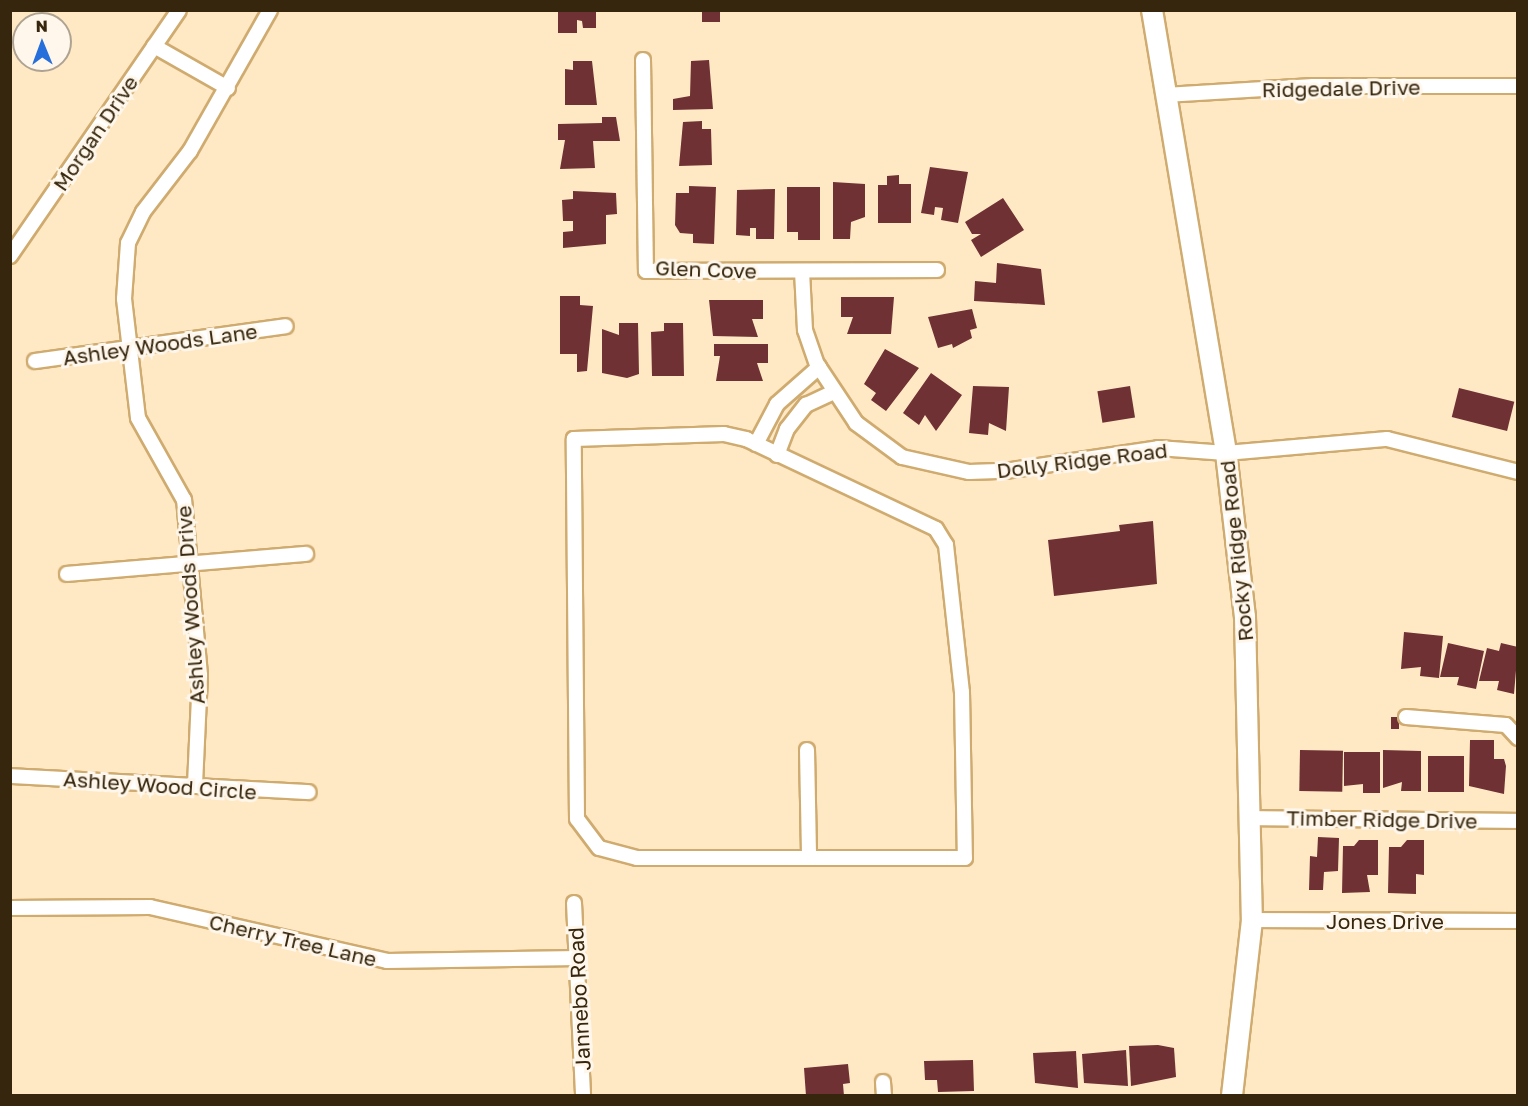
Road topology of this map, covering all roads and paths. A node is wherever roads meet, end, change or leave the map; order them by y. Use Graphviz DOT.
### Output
graph roads {
  1 [pos="179,10"];
  2 [pos="270,10"];
  3 [pos="1152,10"];
  4 [pos="154,46"];
  5 [pos="643,60"];
  6 [pos="1518,86"];
  7 [pos="228,88"];
  8 [pos="1165,94"];
  9 [pos="10,256"];
  10 [pos="937,270"];
  11 [pos="802,271"];
  12 [pos="286,326"];
  13 [pos="129,348"];
  14 [pos="34,361"];
  15 [pos="819,367"];
  16 [pos="834,392"];
  17 [pos="756,444"];
  18 [pos="1226,453"];
  19 [pos="777,455"];
  20 [pos="1518,472"];
  21 [pos="306,554"];
  22 [pos="191,565"];
  23 [pos="67,574"];
  24 [pos="1406,717"];
  25 [pos="1518,738"];
  26 [pos="807,750"];
  27 [pos="10,776"];
  28 [pos="195,785"];
  29 [pos="309,792"];
  30 [pos="1247,818"];
  31 [pos="1518,821"];
  32 [pos="809,858"];
  33 [pos="574,903"];
  34 [pos="10,908"];
  35 [pos="1252,920"];
  36 [pos="1518,921"];
  37 [pos="578,958"];
  38 [pos="583,1095"];
  39 [pos="1232,1095"];
  1 -- 4 [label="street, Morgan Drive"];
  2 -- 7 [label="street, Ashley Woods Drive"];
  3 -- 8 [label="main road, Rocky Ridge Road"];
  4 -- 7 [label="street"];
  4 -- 9 [label="street, Morgan Drive"];
  5 -- 11 [label="street, Glen Cove"];
  6 -- 8 [label="street, Ridgedale Drive"];
  7 -- 13 [label="street, Ashley Woods Drive"];
  8 -- 18 [label="main road, Rocky Ridge Road"];
  10 -- 11 [label="street, Glen Cove"];
  11 -- 15 [label="street, Dolly Ridge Road"];
  12 -- 13 [label="street, Ashley Woods Lane"];
  13 -- 14 [label="street, Ashley Woods Lane"];
  13 -- 22 [label="street, Ashley Woods Drive"];
  15 -- 16 [label="street, Dolly Ridge Road"];
  15 -- 17 [label="street"];
  16 -- 18 [label="street, Dolly Ridge Road"];
  16 -- 19 [label="street"];
  17 -- 19 [label="street"];
  17 -- 32 [label="street"];
  18 -- 20 [label="street, Dolly Ridge Road"];
  18 -- 30 [label="main road, Rocky Ridge Road"];
  19 -- 32 [label="street"];
  21 -- 22 [label="street"];
  22 -- 23 [label="street"];
  22 -- 28 [label="street, Ashley Woods Drive"];
  24 -- 25 [label="street"];
  26 -- 32 [label="street"];
  27 -- 28 [label="street, Ashley Wood Circle"];
  28 -- 29 [label="street, Ashley Wood Circle"];
  30 -- 31 [label="street, Timber Ridge Drive"];
  30 -- 35 [label="main road, Rocky Ridge Road"];
  33 -- 37 [label="street, Jannebo Road"];
  34 -- 37 [label="street, Cherry Tree Lane"];
  35 -- 36 [label="street, Jones Drive"];
  35 -- 39 [label="main road, Rocky Ridge Road"];
  37 -- 38 [label="street, Jannebo Road"];
}
